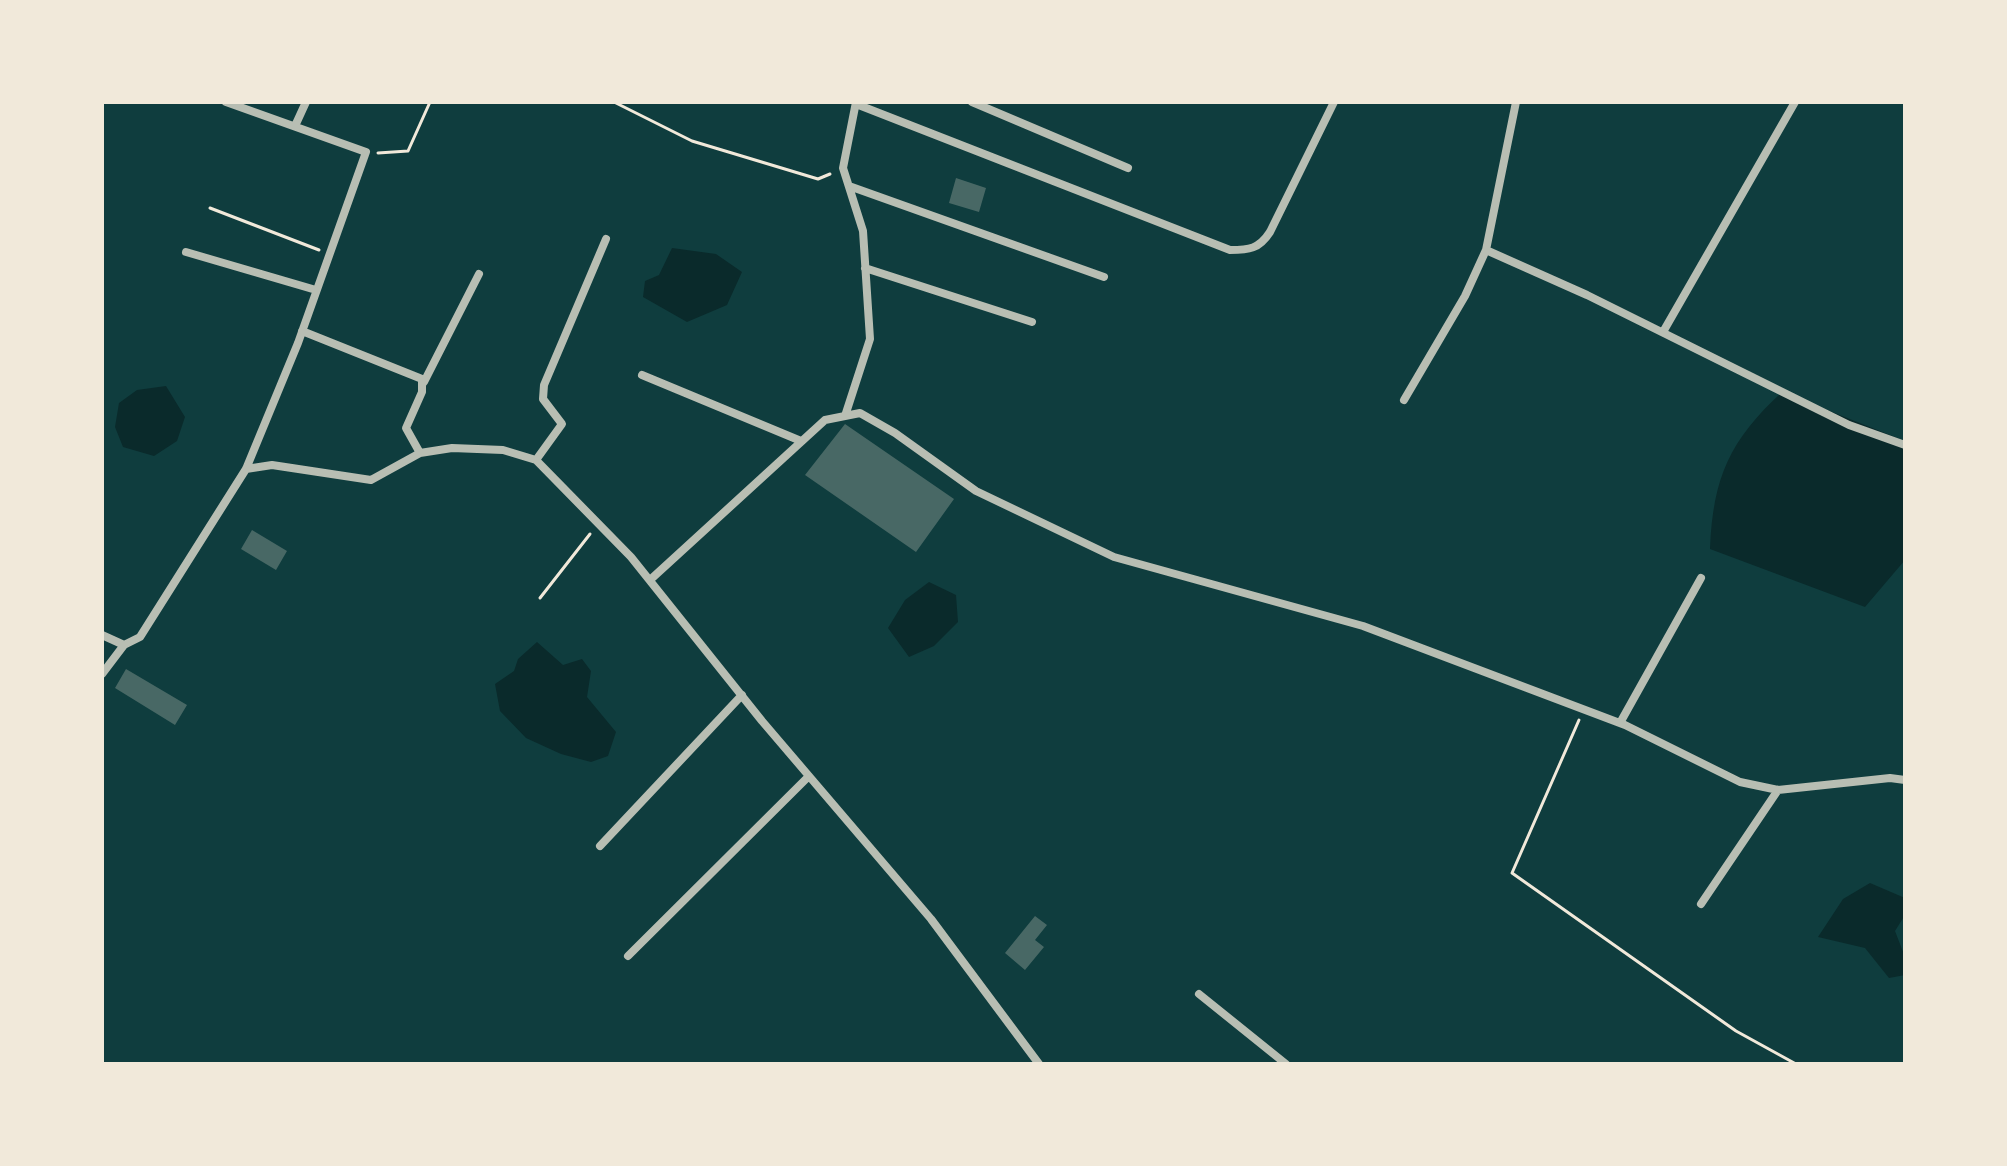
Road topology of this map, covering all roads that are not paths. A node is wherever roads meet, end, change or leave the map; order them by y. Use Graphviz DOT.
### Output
graph roads {
  1 [pos="226,102"];
  2 [pos="306,102"];
  3 [pos="972,102"];
  4 [pos="1334,102"];
  5 [pos="1516,102"];
  6 [pos="1795,102"];
  7 [pos="856,103"];
  8 [pos="245,105"];
  9 [pos="295,126"];
  10 [pos="1128,168"];
  11 [pos="849,186"];
  12 [pos="606,239"];
  13 [pos="1486,250"];
  14 [pos="186,252"];
  15 [pos="865,268"];
  16 [pos="479,274"];
  17 [pos="1104,277"];
  18 [pos="316,290"];
  19 [pos="1032,322"];
  20 [pos="302,331"];
  21 [pos="1663,332"];
  22 [pos="642,375"];
  23 [pos="424,382"];
  24 [pos="1404,400"];
  25 [pos="845,416"];
  26 [pos="801,441"];
  27 [pos="1905,445"];
  28 [pos="420,453"];
  29 [pos="536,460"];
  30 [pos="246,469"];
  31 [pos="1701,578"];
  32 [pos="650,580"];
  33 [pos="102,635"];
  34 [pos="124,645"];
  35 [pos="102,674"];
  36 [pos="742,695"];
  37 [pos="1620,723"];
  38 [pos="809,776"];
  39 [pos="1905,780"];
  40 [pos="1778,790"];
  41 [pos="600,846"];
  42 [pos="1701,904"];
  43 [pos="628,956"];
  44 [pos="1199,994"];
  45 [pos="1039,1064"];
  46 [pos="1286,1064"];
  1 -- 8 [label="street"];
  2 -- 9 [label="street"];
  3 -- 10 [label="street"];
  4 -- 7 [label="street"];
  5 -- 13 [label="street"];
  6 -- 21 [label="street"];
  7 -- 11 [label="street"];
  8 -- 9 [label="street"];
  9 -- 18 [label="street"];
  11 -- 15 [label="street"];
  11 -- 17 [label="street"];
  12 -- 29 [label="street"];
  13 -- 21 [label="street"];
  13 -- 24 [label="street"];
  14 -- 18 [label="street"];
  15 -- 19 [label="street"];
  15 -- 25 [label="street"];
  16 -- 23 [label="street"];
  18 -- 20 [label="street"];
  20 -- 23 [label="street"];
  20 -- 30 [label="street"];
  21 -- 27 [label="street"];
  22 -- 26 [label="street"];
  23 -- 28 [label="street"];
  25 -- 26 [label="street"];
  25 -- 37 [label="street"];
  26 -- 32 [label="street"];
  28 -- 29 [label="street"];
  28 -- 30 [label="street"];
  29 -- 32 [label="street"];
  30 -- 34 [label="street"];
  31 -- 37 [label="street"];
  32 -- 36 [label="street"];
  33 -- 34 [label="street"];
  34 -- 35 [label="street"];
  36 -- 38 [label="street"];
  36 -- 41 [label="street"];
  37 -- 40 [label="street"];
  38 -- 43 [label="street"];
  38 -- 45 [label="street"];
  39 -- 40 [label="street"];
  40 -- 42 [label="street"];
  44 -- 46 [label="street"];
}
